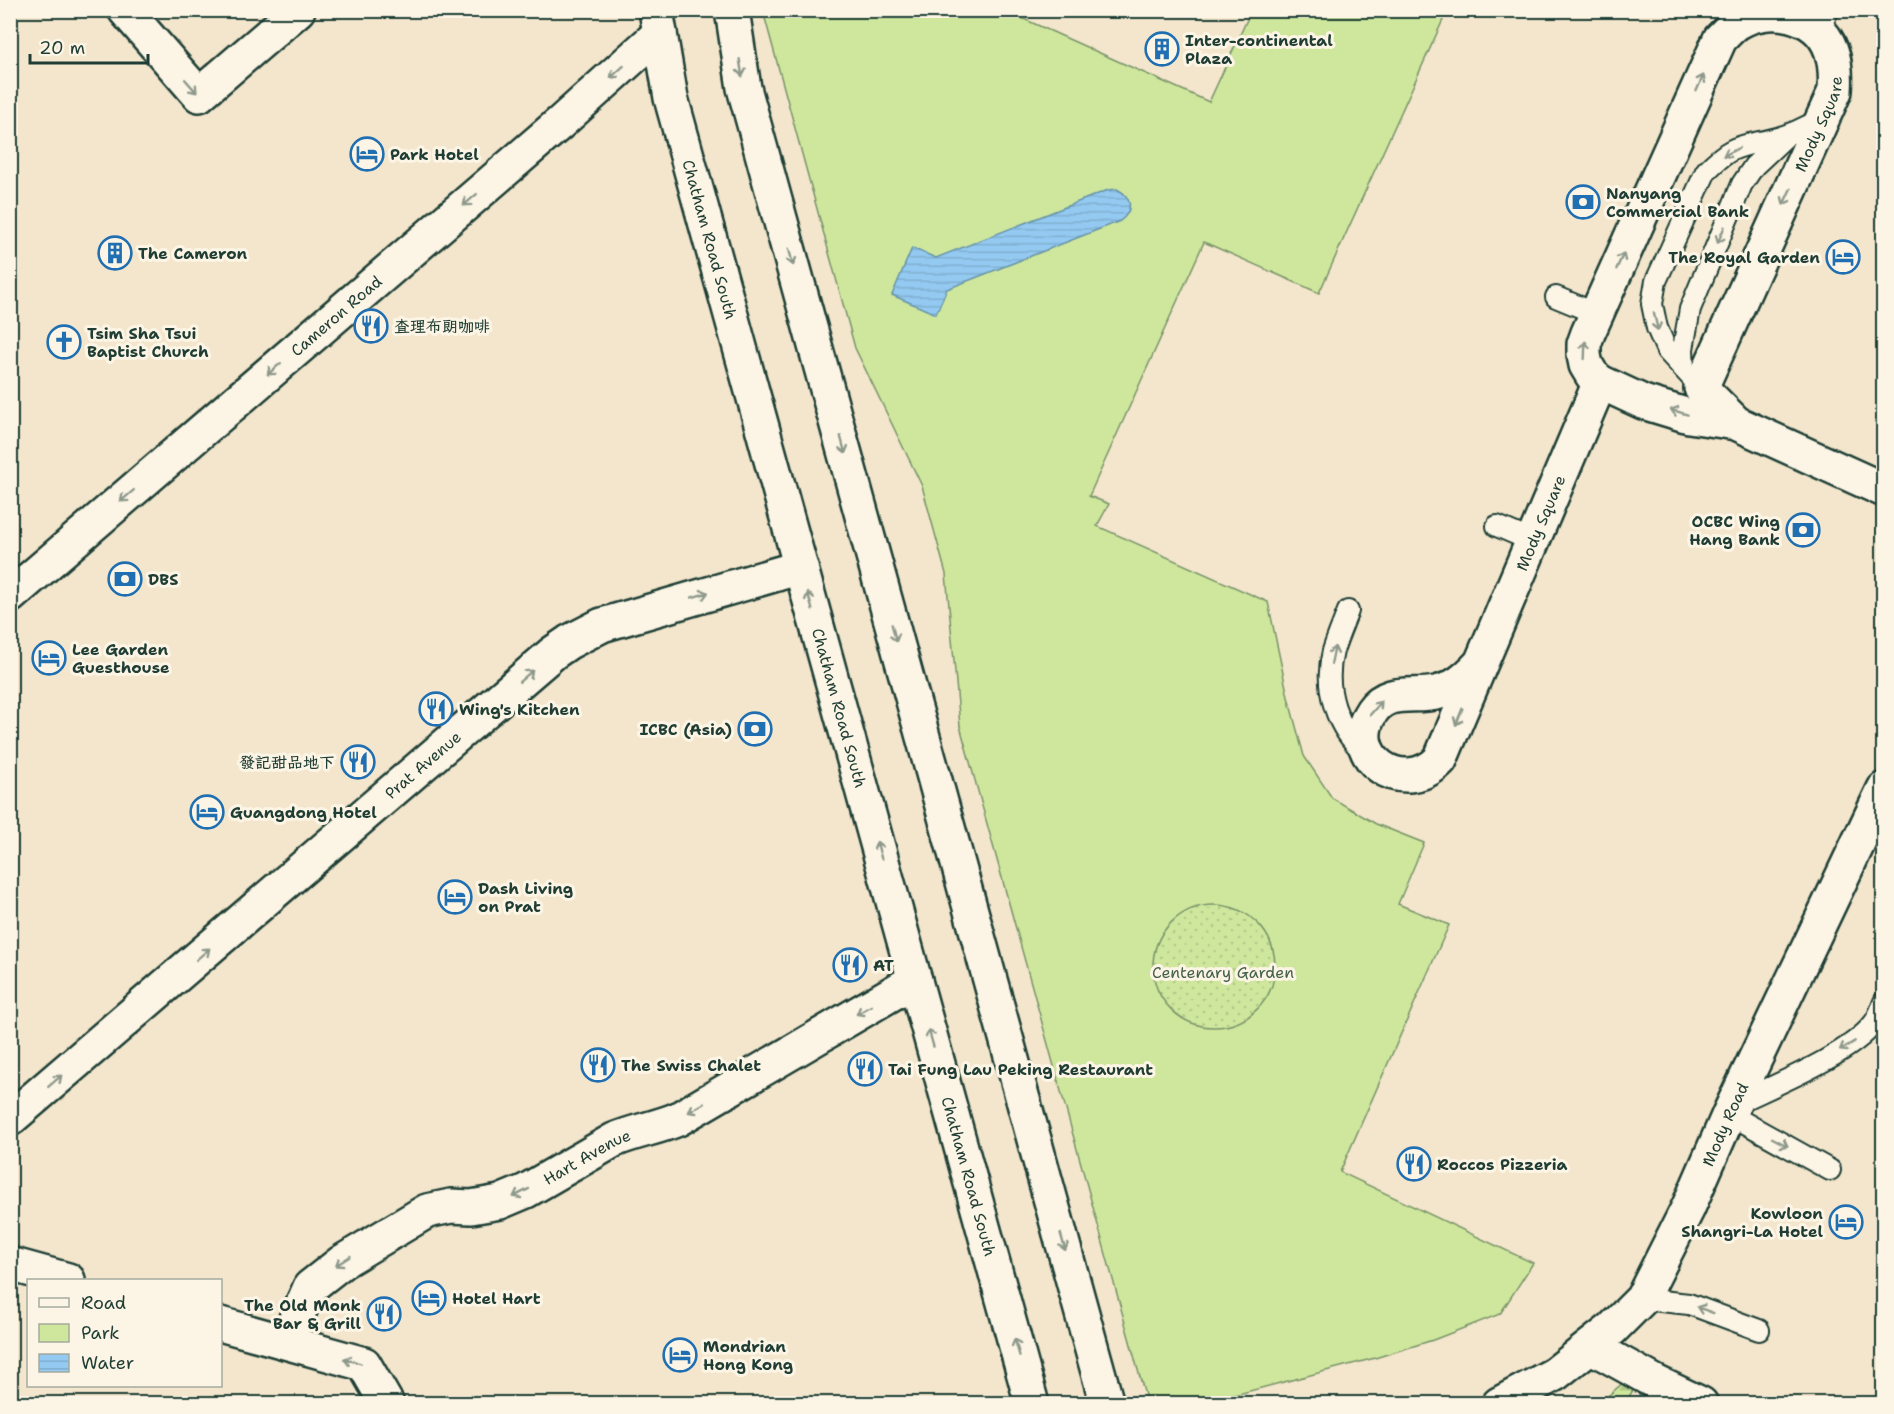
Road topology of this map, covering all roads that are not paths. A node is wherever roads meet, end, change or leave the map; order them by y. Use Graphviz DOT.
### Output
graph roads {
  1 [pos="125,10"];
  2 [pos="298,10"];
  3 [pos="732,10"];
  4 [pos="665,18"];
  5 [pos="1824,21"];
  6 [pos="1824,117"];
  7 [pos="1787,135"];
  8 [pos="1556,297"];
  9 [pos="1596,314"];
  10 [pos="1693,379"];
  11 [pos="1600,382"];
  12 [pos="1736,423"];
  13 [pos="1884,490"];
  14 [pos="1497,526"];
  15 [pos="1532,541"];
  16 [pos="801,567"];
  17 [pos="10,596"];
  18 [pos="1348,611"];
  19 [pos="1481,663"];
  20 [pos="1374,761"];
  21 [pos="1884,789"];
  22 [pos="915,980"];
  23 [pos="1884,1002"];
  24 [pos="1732,1109"];
  25 [pos="10,1119"];
  26 [pos="1830,1170"];
  27 [pos="10,1264"];
  28 [pos="61,1279"];
  29 [pos="1642,1299"];
  30 [pos="222,1325"];
  31 [pos="1759,1330"];
  32 [pos="286,1342"];
  33 [pos="1592,1347"];
  34 [pos="387,1404"];
  35 [pos="1032,1404"];
  36 [pos="1107,1404"];
  37 [pos="1499,1404"];
  38 [pos="1701,1404"];
  1 -- 2 [label="street, one-way"];
  3 -- 36 [label="street, one-way"];
  4 -- 16 [label="street, Chatham Road South"];
  4 -- 17 [label="street, Cameron Road, one-way"];
  5 -- 6 [label="street, Mody Square"];
  9 -- 5 [label="street, Mody Square, one-way"];
  6 -- 7 [label="lane"];
  6 -- 10 [label="street, Mody Square, one-way"];
  7 -- 10 [label="lane, one-way"];
  7 -- 10 [label="lane, one-way"];
  8 -- 9 [label="lane"];
  11 -- 9 [label="street, Mody Square, one-way"];
  10 -- 12 [label="street"];
  12 -- 11 [label="street, one-way"];
  11 -- 15 [label="street, Mody Square"];
  12 -- 13 [label="street"];
  14 -- 15 [label="lane"];
  15 -- 19 [label="street, Mody Square"];
  22 -- 16 [label="street, Chatham Road South, one-way"];
  25 -- 16 [label="street, Prat Avenue, one-way"];
  20 -- 18 [label="lane, one-way"];
  20 -- 19 [label="street, Mody Square, one-way"];
  19 -- 20 [label="street, Mody Square, one-way"];
  21 -- 24 [label="street, Mody Road"];
  22 -- 32 [label="street, Hart Avenue, one-way"];
  35 -- 22 [label="street, Chatham Road South, one-way"];
  23 -- 24 [label="lane, one-way"];
  24 -- 26 [label="lane, one-way"];
  24 -- 29 [label="street, Mody Road"];
  27 -- 28 [label="street"];
  31 -- 29 [label="lane, one-way"];
  29 -- 33 [label="street, Mody Road"];
  30 -- 32 [label="street"];
  34 -- 32 [label="street, one-way"];
  33 -- 37 [label="street, Mody Road"];
  33 -- 38 [label="street"];
}
